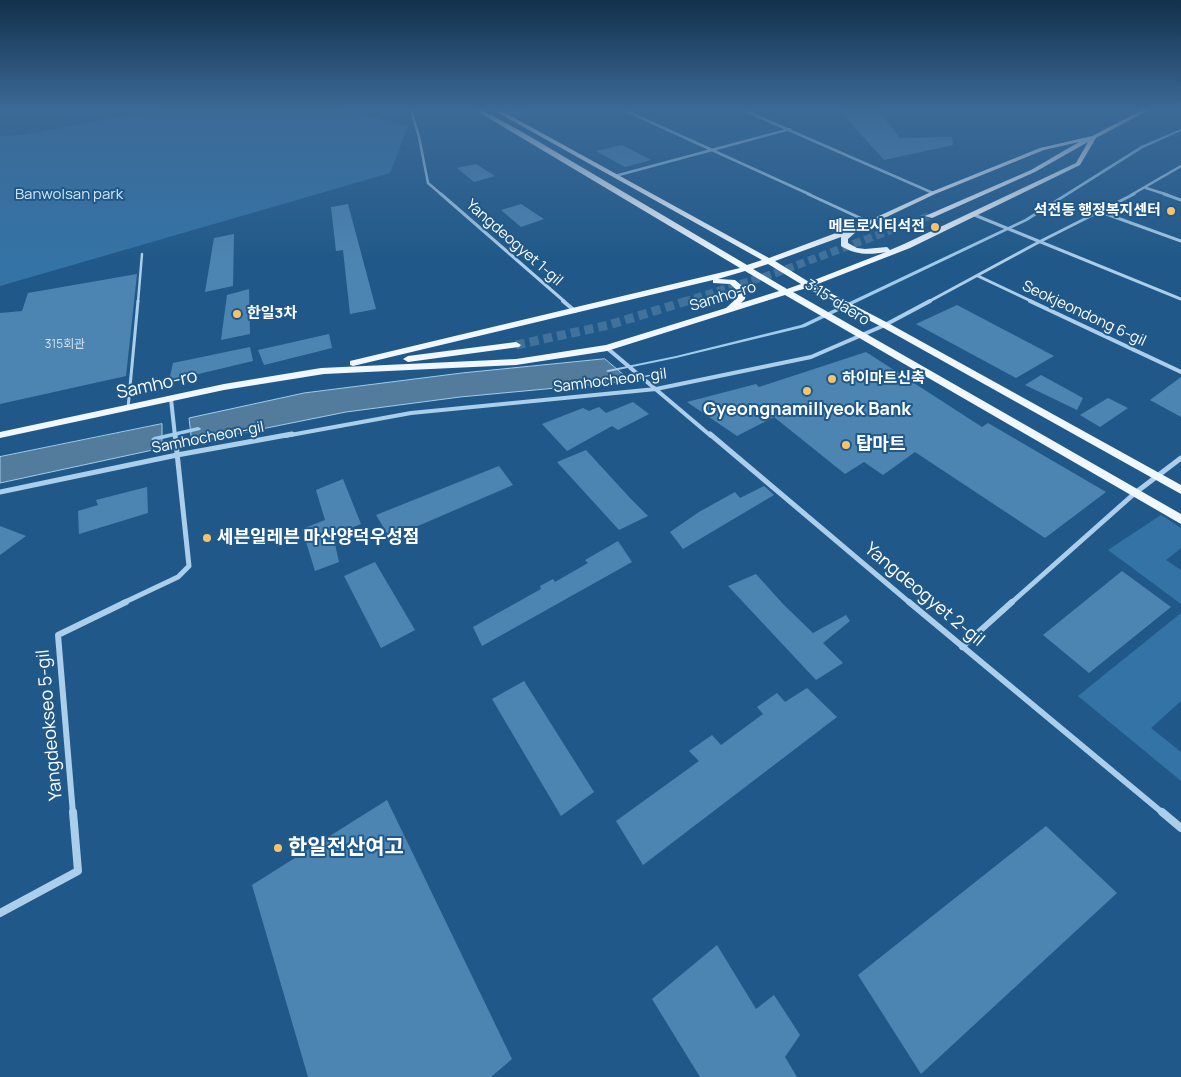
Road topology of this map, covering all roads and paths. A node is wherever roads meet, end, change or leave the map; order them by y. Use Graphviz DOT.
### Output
graph roads {
  1 [pos="424,160"];
  2 [pos="566,160"];
  3 [pos="587,160"];
  4 [pos="676,160"];
  5 [pos="732,160"];
  6 [pos="861,160"];
  7 [pos="1014,160"];
  8 [pos="1052,160"];
  9 [pos="1080,160"];
  10 [pos="1181,166"];
  11 [pos="615,176"];
  12 [pos="1146,188"];
  13 [pos="933,193"];
  14 [pos="1181,200"];
  15 [pos="1098,211"];
  16 [pos="972,214"];
  17 [pos="929,216"];
  18 [pos="871,223"];
  19 [pos="855,229"];
  20 [pos="1181,241"];
  21 [pos="1039,242"];
  22 [pos="907,246"];
  23 [pos="142,254"];
  24 [pos="769,261"];
  25 [pos="748,268"];
  26 [pos="978,276"];
  27 [pos="688,284"];
  28 [pos="813,288"];
  29 [pos="788,291"];
  30 [pos="1181,300"];
  31 [pos="575,311"];
  32 [pos="722,313"];
  33 [pos="882,323"];
  34 [pos="857,334"];
  35 [pos="516,345"];
  36 [pos="607,348"];
  37 [pos="321,371"];
  38 [pos="1181,372"];
  39 [pos="656,389"];
  40 [pos="171,399"];
  41 [pos="128,408"];
  42 [pos="0,435"];
  43 [pos="176,452"];
  44 [pos="1181,458"];
  45 [pos="1156,476"];
  46 [pos="1181,490"];
  47 [pos="0,492"];
  48 [pos="1135,493"];
  49 [pos="1181,520"];
  50 [pos="962,648"];
  51 [pos="1181,828"];
  52 [pos="0,913"];
  1 -- 31 [label="street, Yangdeogyet 1-gil"];
  2 -- 25 [label="main road, 3·15-daero"];
  3 -- 11 [label="main road, 3·15-daero"];
  4 -- 11 [label="street"];
  5 -- 18 [label="street"];
  6 -- 13 [label="street"];
  7 -- 13 [label="main road, Samho-ro"];
  8 -- 17 [label="main road, Samho-ro"];
  9 -- 16 [label="main road, Samho-ro"];
  10 -- 12 [label="street, Samhocheon-gil"];
  11 -- 24 [label="main road, 3·15-daero"];
  12 -- 14 [label="street"];
  12 -- 15 [label="street, Samhocheon-gil"];
  13 -- 18 [label="main road, Samho-ro"];
  15 -- 20 [label="street"];
  15 -- 21 [label="street, Samhocheon-gil"];
  16 -- 21 [label="street"];
  16 -- 22 [label="main road, Samho-ro"];
  18 -- 19 [label="main road, Samho-ro"];
  19 -- 22 [label="main road"];
  19 -- 24 [label="main road, Samho-ro"];
  21 -- 26 [label="street, Samhocheon-gil"];
  21 -- 30 [label="street"];
  22 -- 28 [label="main road, Samho-ro"];
  23 -- 41 [label="lane"];
  24 -- 25 [label="main road, Samho-ro"];
  24 -- 28 [label="main road, 3·15-daero"];
  25 -- 27 [label="main road, Samho-ro"];
  25 -- 29 [label="main road, 3·15-daero"];
  26 -- 33 [label="street, Samhocheon-gil"];
  26 -- 38 [label="street, Seokjeondong 6-gil"];
  27 -- 31 [label="main road, Samho-ro"];
  27 -- 32 [label="main road"];
  28 -- 29 [label="main road, Samho-ro"];
  28 -- 33 [label="main road, 3·15-daero"];
  29 -- 32 [label="main road, Samho-ro"];
  29 -- 34 [label="main road, 3·15-daero"];
  31 -- 37 [label="main road, Samho-ro"];
  32 -- 36 [label="main road, Samho-ro"];
  33 -- 34 [label="street, Samhocheon-gil"];
  33 -- 45 [label="main road, 3·15-daero"];
  34 -- 39 [label="street, Samhocheon-gil"];
  34 -- 48 [label="main road, 3·15-daero"];
  35 -- 37 [label="main road, Samho-ro"];
  36 -- 37 [label="main road, Samho-ro"];
  36 -- 39 [label="street, Yangdeogyet 2-gil"];
  37 -- 40 [label="main road, Samho-ro"];
  39 -- 43 [label="street, Samhocheon-gil"];
  39 -- 50 [label="street, Yangdeogyet 2-gil"];
  40 -- 41 [label="main road, Samho-ro"];
  40 -- 43 [label="street"];
  41 -- 42 [label="main road, Samho-ro"];
  43 -- 47 [label="street, Samhocheon-gil"];
  43 -- 52 [label="street, Yangdeokseo 5-gil"];
  44 -- 45 [label="street"];
  45 -- 46 [label="main road, 3·15-daero"];
  45 -- 48 [label="street"];
  48 -- 49 [label="main road, 3·15-daero"];
  48 -- 50 [label="street"];
  50 -- 51 [label="street, Yangdeogyet 2-gil"];
}
